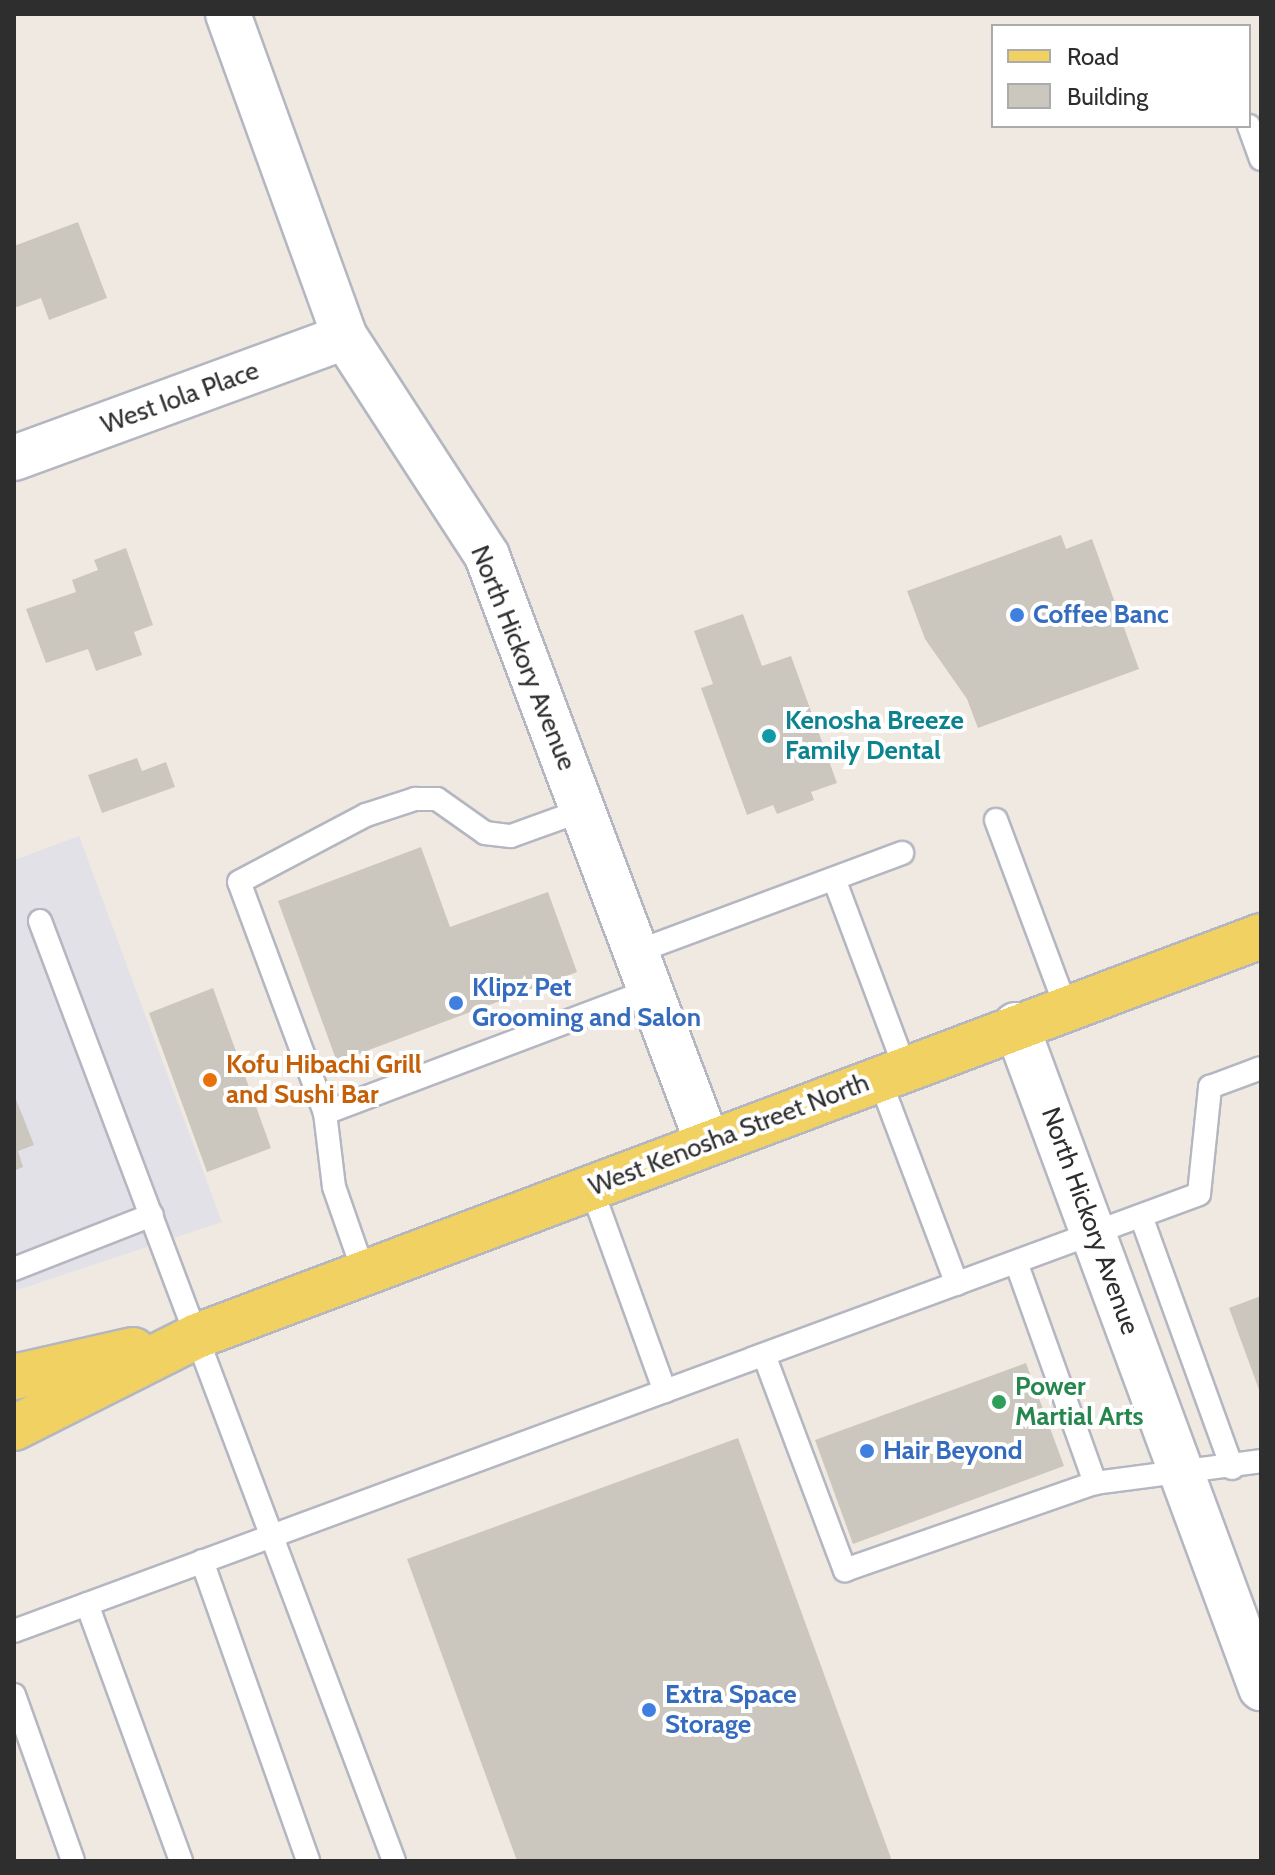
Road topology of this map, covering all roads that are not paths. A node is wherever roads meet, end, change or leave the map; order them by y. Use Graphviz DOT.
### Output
graph roads {
  1 [pos="228,14"];
  2 [pos="1250,128"];
  3 [pos="1261,159"];
  4 [pos="345,337"];
  5 [pos="14,458"];
  6 [pos="583,810"];
  7 [pos="996,820"];
  8 [pos="902,853"];
  9 [pos="834,879"];
  10 [pos="40,921"];
  11 [pos="1261,936"];
  12 [pos="643,971"];
  13 [pos="1066,1007"];
  14 [pos="1016,1025"];
  15 [pos="1261,1068"];
  16 [pos="892,1073"];
  17 [pos="325,1113"];
  18 [pos="708,1144"];
  19 [pos="591,1187"];
  20 [pos="152,1215"];
  21 [pos="1141,1216"];
  22 [pos="1094,1233"];
  23 [pos="1016,1262"];
  24 [pos="14,1269"];
  25 [pos="364,1273"];
  26 [pos="957,1284"];
  27 [pos="197,1336"];
  28 [pos="764,1355"];
  29 [pos="14,1377"];
  30 [pos="665,1391"];
  31 [pos="14,1428"];
  32 [pos="1261,1461"];
  33 [pos="1181,1468"];
  34 [pos="1232,1468"];
  35 [pos="1095,1483"];
  36 [pos="273,1535"];
  37 [pos="202,1561"];
  38 [pos="87,1604"];
  39 [pos="14,1631"];
  40 [pos="1261,1688"];
  41 [pos="14,1695"];
  42 [pos="73,1861"];
  43 [pos="181,1861"];
  44 [pos="308,1861"];
  45 [pos="394,1861"];
  1 -- 4 [label="street, North Hickory Avenue"];
  2 -- 3 [label="lane"];
  4 -- 5 [label="street, West Iola Place"];
  4 -- 6 [label="street, North Hickory Avenue"];
  6 -- 12 [label="street, North Hickory Avenue"];
  6 -- 17 [label="lane"];
  7 -- 13 [label="lane"];
  8 -- 9 [label="lane"];
  9 -- 12 [label="lane"];
  9 -- 16 [label="lane"];
  10 -- 20 [label="lane"];
  11 -- 13 [label="main road, West Kenosha Street North"];
  12 -- 17 [label="lane"];
  12 -- 18 [label="street, North Hickory Avenue"];
  13 -- 14 [label="main road, West Kenosha Street North"];
  14 -- 16 [label="main road, West Kenosha Street North"];
  14 -- 22 [label="street, North Hickory Avenue"];
  15 -- 21 [label="lane"];
  16 -- 18 [label="main road, West Kenosha Street North"];
  16 -- 26 [label="lane"];
  17 -- 25 [label="lane"];
  18 -- 19 [label="main road, West Kenosha Street North"];
  19 -- 25 [label="main road, West Kenosha Street North"];
  19 -- 30 [label="lane"];
  20 -- 24 [label="lane"];
  20 -- 27 [label="lane"];
  21 -- 22 [label="lane"];
  21 -- 34 [label="lane"];
  22 -- 23 [label="lane"];
  22 -- 33 [label="street, North Hickory Avenue"];
  23 -- 26 [label="lane"];
  23 -- 35 [label="lane"];
  25 -- 27 [label="main road, West Kenosha Street North"];
  26 -- 28 [label="lane"];
  27 -- 29 [label="main road, West Kenosha Street North"];
  27 -- 31 [label="main road, West Kenosha Street North"];
  27 -- 36 [label="lane"];
  28 -- 30 [label="lane"];
  28 -- 35 [label="lane"];
  30 -- 36 [label="lane"];
  32 -- 34 [label="lane"];
  33 -- 34 [label="lane"];
  33 -- 35 [label="lane"];
  33 -- 40 [label="street, North Hickory Avenue"];
  36 -- 37 [label="lane"];
  36 -- 45 [label="lane"];
  37 -- 38 [label="lane"];
  37 -- 44 [label="lane"];
  38 -- 39 [label="lane"];
  38 -- 43 [label="lane"];
  41 -- 42 [label="lane"];
}
